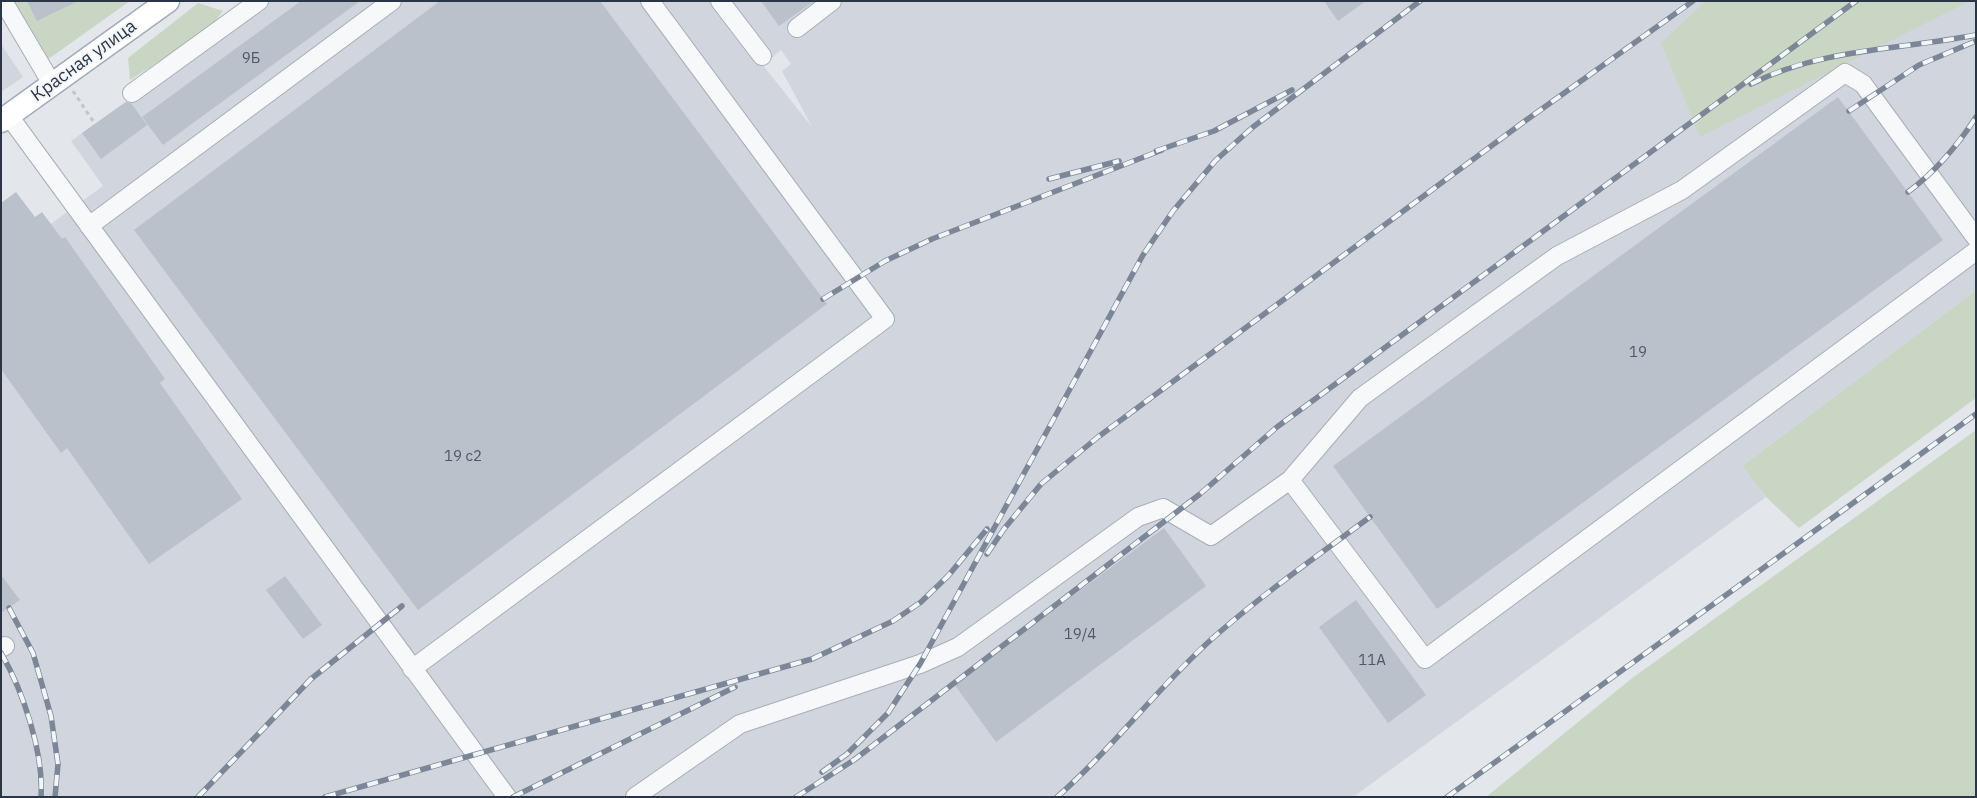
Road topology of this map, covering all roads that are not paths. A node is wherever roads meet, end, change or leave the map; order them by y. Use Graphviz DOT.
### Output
graph roads {
  1 [pos="2,1"];
  2 [pos="168,1"];
  3 [pos="259,1"];
  4 [pos="392,1"];
  5 [pos="650,1"];
  6 [pos="720,1"];
  7 [pos="832,1"];
  8 [pos="797,28"];
  9 [pos="762,56"];
  10 [pos="60,83"];
  11 [pos="132,93"];
  12 [pos="5,118"];
  13 [pos="89,226"];
  14 [pos="1976,238"];
  15 [pos="1976,251"];
  16 [pos="1290,480"];
  17 [pos="412,669"];
  18 [pos="507,797"];
  19 [pos="635,797"];
  1 -- 10 [label="lane"];
  2 -- 10 [label="main road, Красная улица"];
  3 -- 11 [label="lane"];
  4 -- 13 [label="lane"];
  5 -- 17 [label="lane"];
  6 -- 9 [label="lane"];
  7 -- 8 [label="lane"];
  10 -- 12 [label="main road, Красная улица"];
  12 -- 13 [label="lane"];
  13 -- 17 [label="lane"];
  14 -- 16 [label="lane"];
  15 -- 16 [label="lane"];
  16 -- 19 [label="lane"];
  17 -- 18 [label="lane"];
}
